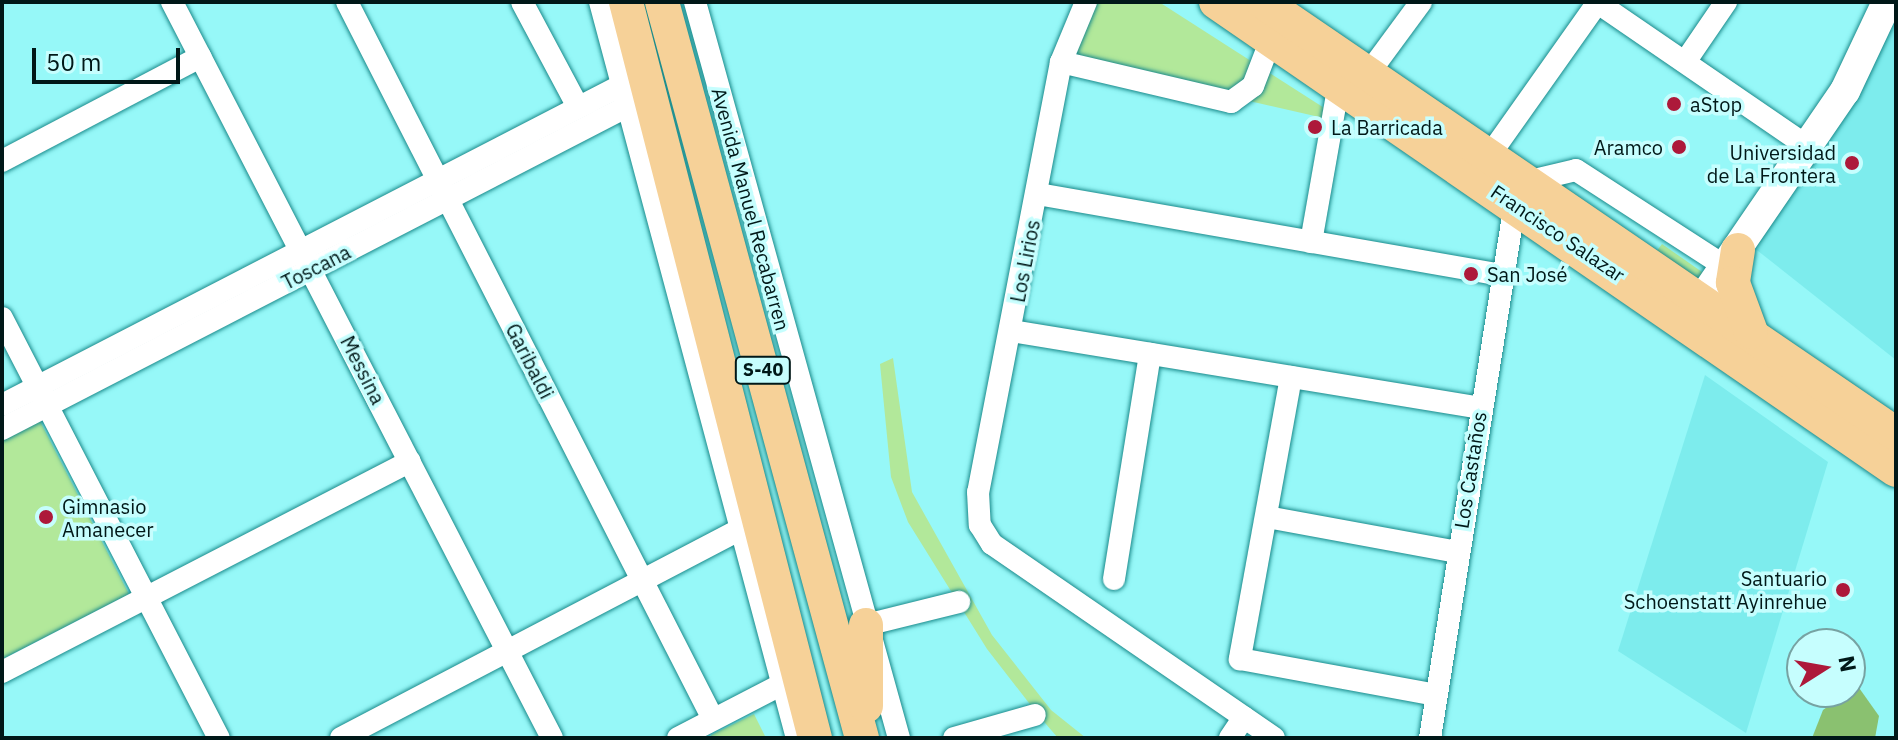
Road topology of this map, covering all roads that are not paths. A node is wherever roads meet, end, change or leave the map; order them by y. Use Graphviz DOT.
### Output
graph roads {
  1 [pos="172,2"];
  2 [pos="347,2"];
  3 [pos="522,2"];
  4 [pos="600,2"];
  5 [pos="626,2"];
  6 [pos="662,2"];
  7 [pos="695,2"];
  8 [pos="1086,2"];
  9 [pos="1216,2"];
  10 [pos="1263,2"];
  11 [pos="1421,2"];
  12 [pos="1598,2"];
  13 [pos="1726,2"];
  14 [pos="1887,2"];
  15 [pos="1271,39"];
  16 [pos="200,57"];
  17 [pos="1061,62"];
  18 [pos="1685,62"];
  19 [pos="1353,79"];
  20 [pos="627,94"];
  21 [pos="578,107"];
  22 [pos="1808,147"];
  23 [pos="1489,156"];
  24 [pos="2,161"];
  25 [pos="442,189"];
  26 [pos="1520,192"];
  27 [pos="1038,194"];
  28 [pos="1311,242"];
  29 [pos="1732,259"];
  30 [pos="306,260"];
  31 [pos="1503,275"];
  32 [pos="1695,310"];
  33 [pos="2,318"];
  34 [pos="1011,331"];
  35 [pos="1751,332"];
  36 [pos="1150,354"];
  37 [pos="1291,377"];
  38 [pos="42,396"];
  39 [pos="2,405"];
  40 [pos="1479,408"];
  41 [pos="2,429"];
  42 [pos="1896,434"];
  43 [pos="410,461"];
  44 [pos="1896,470"];
  45 [pos="1267,517"];
  46 [pos="740,529"];
  47 [pos="1457,552"];
  48 [pos="1114,579"];
  49 [pos="642,580"];
  50 [pos="147,598"];
  51 [pos="959,602"];
  52 [pos="866,625"];
  53 [pos="507,651"];
  54 [pos="2,672"];
  55 [pos="794,694"];
  56 [pos="1436,695"];
  57 [pos="1035,715"];
  58 [pos="1244,717"];
  59 [pos="713,719"];
  60 [pos="219,738"];
  61 [pos="341,738"];
  62 [pos="552,738"];
  63 [pos="678,738"];
  64 [pos="797,738"];
  65 [pos="812,738"];
  66 [pos="864,738"];
  67 [pos="899,738"];
  68 [pos="954,738"];
  69 [pos="1230,738"];
  70 [pos="1274,738"];
  71 [pos="1430,738"];
  1 -- 16 [label="street, Messina"];
  2 -- 25 [label="street, Garibaldi"];
  3 -- 21 [label="street"];
  4 -- 20 [label="street"];
  5 -- 55 [label="main road, S-40"];
  6 -- 66 [label="main road, Avenida Manuel Recabarren / S-40"];
  7 -- 52 [label="street, Avenida Manuel Recabarren"];
  8 -- 17 [label="street, Los Lirios"];
  9 -- 15 [label="main road, Francisco Salazar"];
  10 -- 19 [label="main road, Francisco Salazar"];
  11 -- 19 [label="street"];
  12 -- 18 [label="street"];
  12 -- 23 [label="street"];
  13 -- 18 [label="street"];
  14 -- 22 [label="main road"];
  15 -- 17 [label="street"];
  15 -- 19 [label="main road, Francisco Salazar"];
  16 -- 24 [label="street"];
  16 -- 30 [label="street, Messina"];
  17 -- 27 [label="street, Los Lirios"];
  18 -- 22 [label="street"];
  19 -- 23 [label="main road, Francisco Salazar"];
  19 -- 26 [label="main road, Francisco Salazar"];
  19 -- 28 [label="street"];
  20 -- 21 [label="street, Toscana"];
  20 -- 25 [label="street, Toscana"];
  20 -- 46 [label="street"];
  21 -- 25 [label="street, Toscana"];
  22 -- 29 [label="main road"];
  23 -- 26 [label="main road, Francisco Salazar"];
  25 -- 30 [label="street, Toscana"];
  25 -- 49 [label="street, Garibaldi"];
  26 -- 29 [label="street, Francisco Salazar"];
  26 -- 31 [label="street, Los Castaños"];
  26 -- 32 [label="main road, Francisco Salazar"];
  27 -- 28 [label="street"];
  27 -- 34 [label="street, Los Lirios"];
  28 -- 31 [label="street"];
  29 -- 32 [label="main road"];
  29 -- 35 [label="main road"];
  30 -- 38 [label="street, Toscana"];
  30 -- 43 [label="street, Messina"];
  31 -- 40 [label="street, Los Castaños"];
  32 -- 35 [label="main road, Francisco Salazar"];
  32 -- 44 [label="main road, Francisco Salazar"];
  33 -- 38 [label="street"];
  34 -- 36 [label="street"];
  34 -- 58 [label="street, Los Lirios"];
  35 -- 42 [label="main road, Francisco Salazar"];
  36 -- 37 [label="street"];
  36 -- 48 [label="street"];
  37 -- 40 [label="street"];
  37 -- 45 [label="street"];
  38 -- 39 [label="street, Toscana"];
  38 -- 41 [label="street, Toscana"];
  38 -- 50 [label="street"];
  40 -- 47 [label="street, Los Castaños"];
  43 -- 50 [label="street"];
  43 -- 53 [label="street, Messina"];
  45 -- 47 [label="street"];
  45 -- 56 [label="street"];
  46 -- 49 [label="street"];
  46 -- 55 [label="street"];
  47 -- 56 [label="street, Los Castaños"];
  49 -- 53 [label="street"];
  49 -- 59 [label="street, Garibaldi"];
  50 -- 54 [label="street"];
  50 -- 60 [label="street"];
  51 -- 52 [label="street"];
  52 -- 66 [label="main road"];
  52 -- 67 [label="street, Avenida Manuel Recabarren"];
  53 -- 61 [label="street"];
  53 -- 62 [label="street, Messina"];
  55 -- 59 [label="street"];
  55 -- 64 [label="street"];
  55 -- 65 [label="main road, S-40"];
  56 -- 71 [label="street, Los Castaños"];
  57 -- 68 [label="street"];
  58 -- 69 [label="street"];
  58 -- 70 [label="street"];
  59 -- 63 [label="street"];
}
